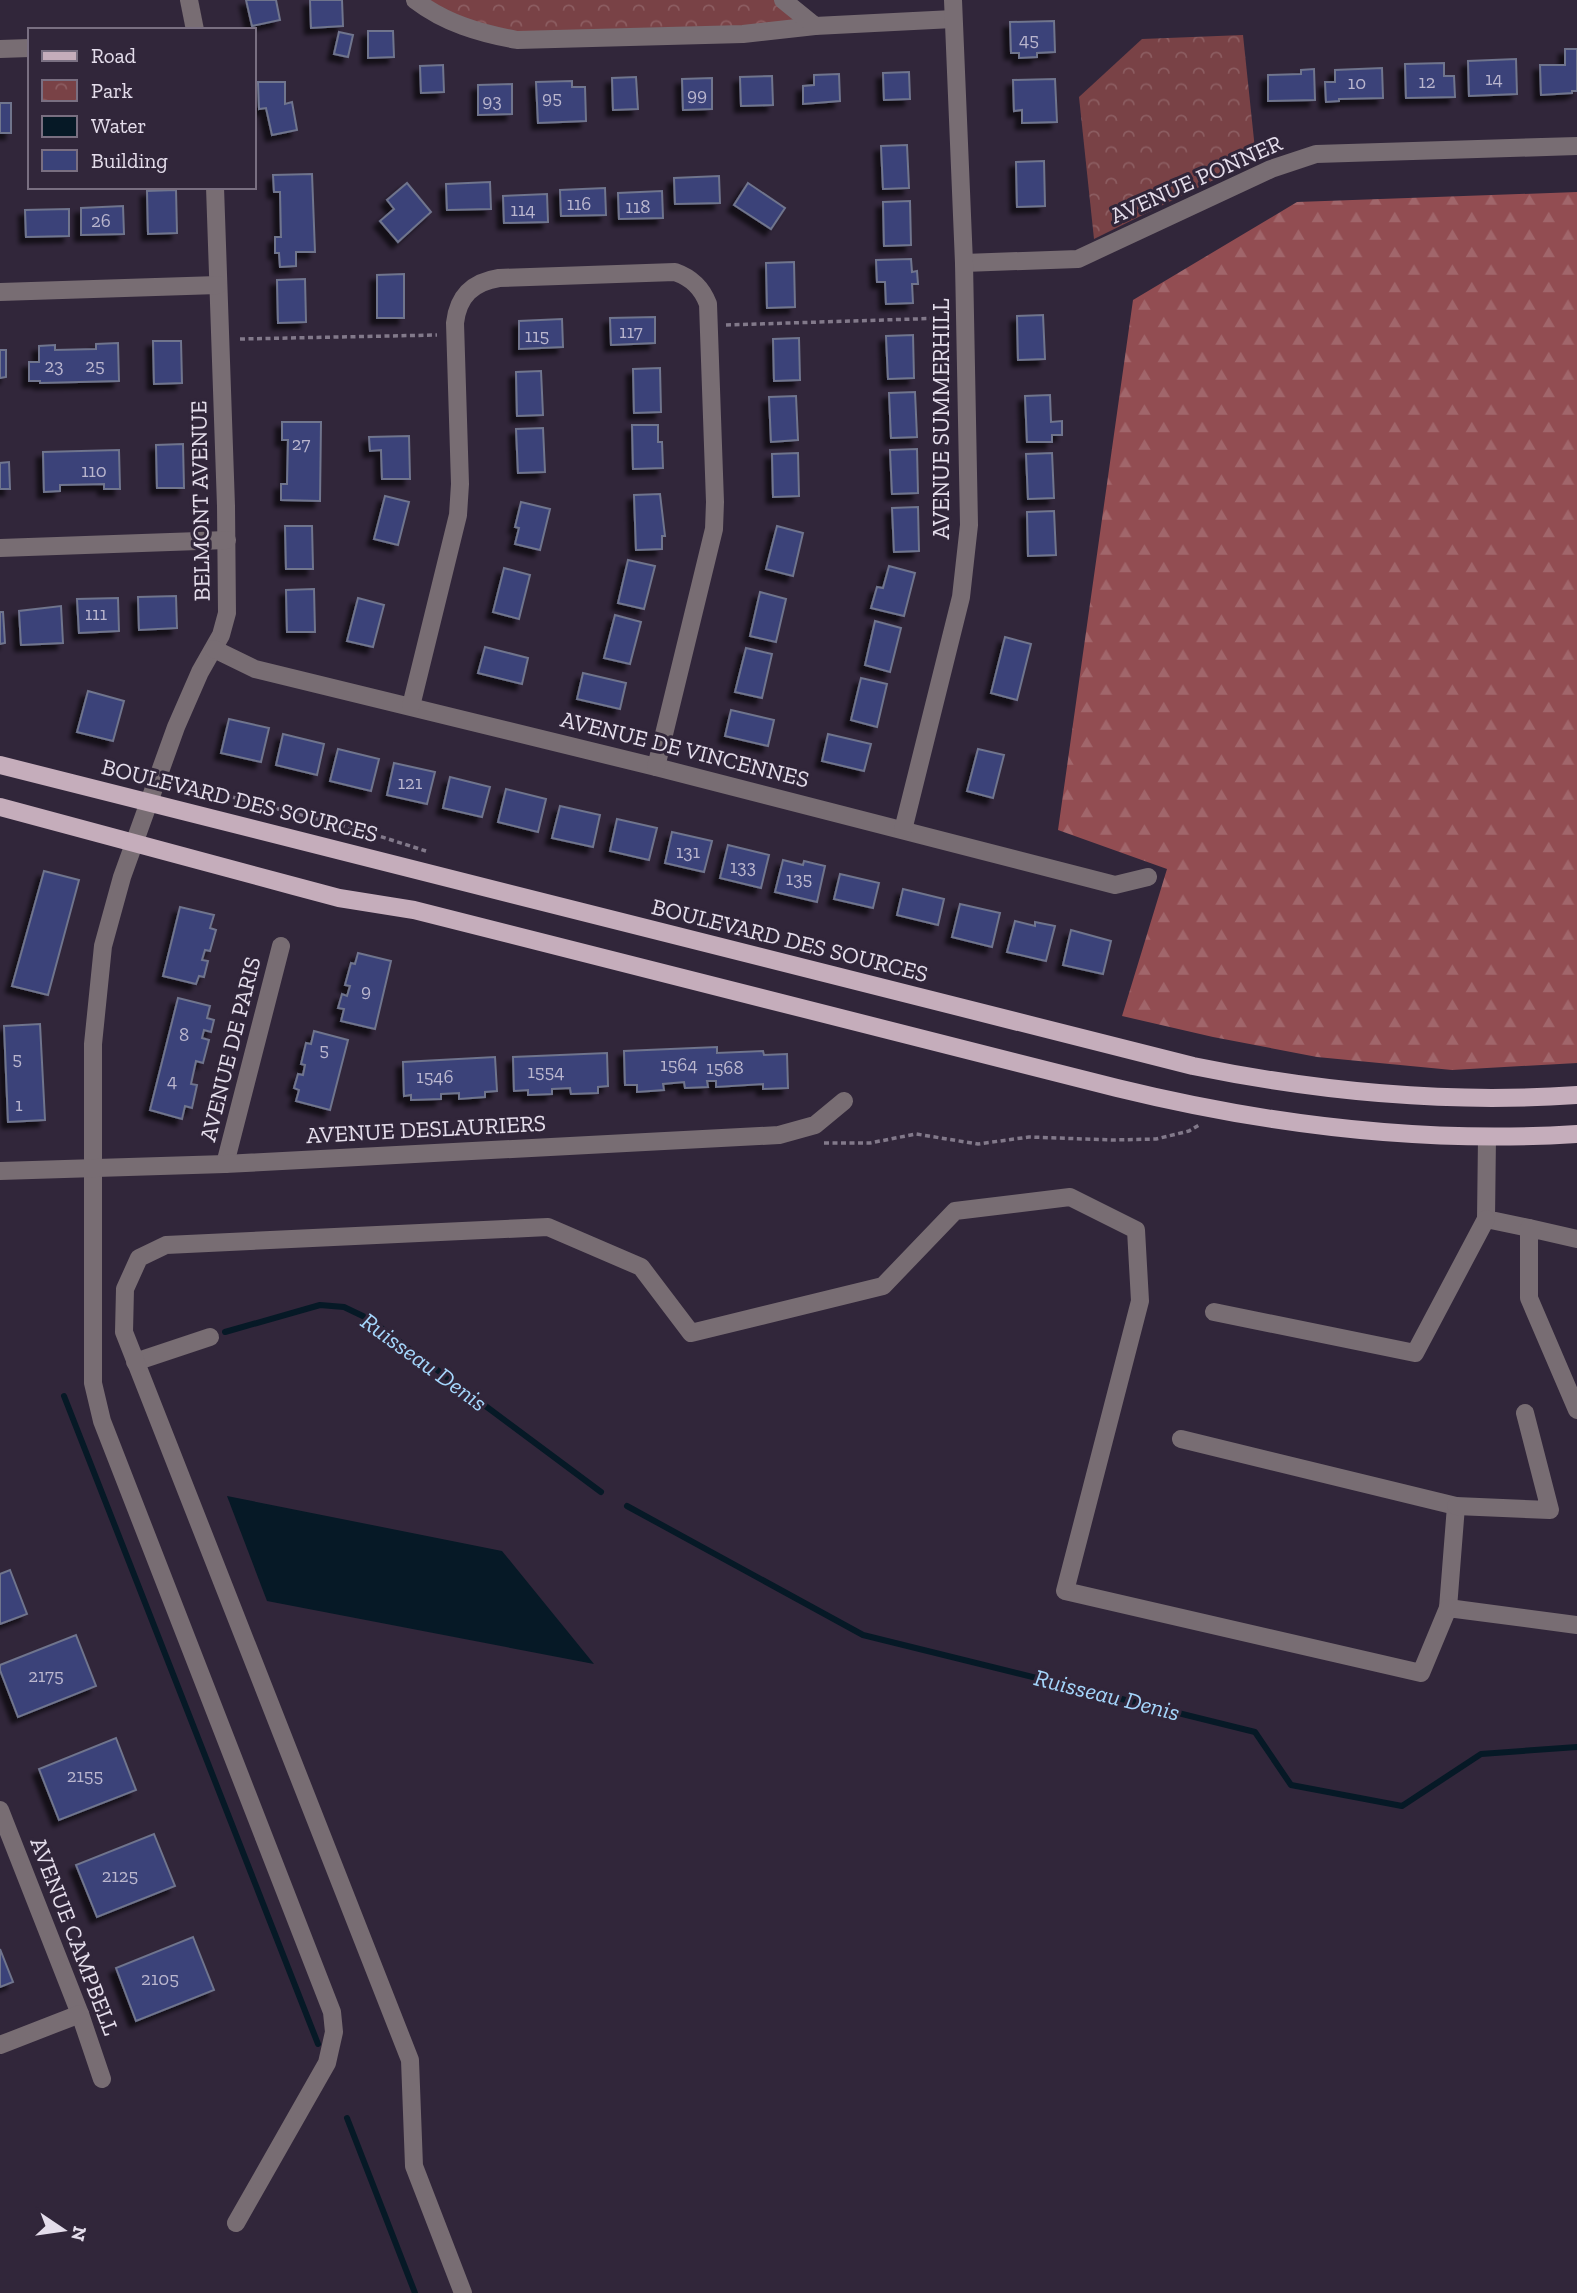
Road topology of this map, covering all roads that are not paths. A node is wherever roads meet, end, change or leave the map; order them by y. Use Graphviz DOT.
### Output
graph roads {
  1 [pos="189,0"];
  2 [pos="415,0"];
  3 [pos="783,0"];
  4 [pos="953,0"];
  5 [pos="953,19"];
  6 [pos="815,26"];
  7 [pos="195,28"];
  8 [pos="0,48"];
  9 [pos="28,48"];
  10 [pos="1577,146"];
  11 [pos="215,189"];
  12 [pos="964,263"];
  13 [pos="218,285"];
  14 [pos="0,292"];
  15 [pos="227,540"];
  16 [pos="0,548"];
  17 [pos="214,649"];
  18 [pos="411,706"];
  19 [pos="0,765"];
  20 [pos="656,767"];
  21 [pos="150,803"];
  22 [pos="0,807"];
  23 [pos="903,830"];
  24 [pos="135,844"];
  25 [pos="1148,877"];
  26 [pos="281,946"];
  27 [pos="1577,1095"];
  28 [pos="844,1101"];
  29 [pos="1577,1134"];
  30 [pos="1487,1137"];
  31 [pos="225,1164"];
  32 [pos="93,1168"];
  33 [pos="0,1171"];
  34 [pos="1486,1219"];
  35 [pos="1528,1228"];
  36 [pos="1577,1238"];
  37 [pos="1214,1312"];
  38 [pos="210,1337"];
  39 [pos="135,1362"];
  40 [pos="1577,1410"];
  41 [pos="1525,1413"];
  42 [pos="1181,1439"];
  43 [pos="1456,1506"];
  44 [pos="1448,1608"];
  45 [pos="1577,1625"];
  46 [pos="0,1810"];
  47 [pos="80,2014"];
  48 [pos="0,2045"];
  49 [pos="102,2079"];
  50 [pos="236,2223"];
  51 [pos="463,2293"];
  1 -- 7 [label="street"];
  2 -- 6 [label="street"];
  3 -- 6 [label="street"];
  4 -- 5 [label="street, AVENUE SUMMERHILL"];
  5 -- 6 [label="street"];
  5 -- 12 [label="street, AVENUE SUMMERHILL"];
  8 -- 9 [label="street"];
  10 -- 12 [label="street, AVENUE PONNER"];
  11 -- 13 [label="street, BELMONT AVENUE"];
  12 -- 23 [label="street, AVENUE SUMMERHILL"];
  13 -- 14 [label="street"];
  13 -- 15 [label="street, BELMONT AVENUE"];
  15 -- 16 [label="street"];
  15 -- 17 [label="street, BELMONT AVENUE"];
  17 -- 18 [label="street, AVENUE DE VINCENNES"];
  17 -- 21 [label="street, BELMONT AVENUE"];
  18 -- 20 [label="street, AVENUE DE VINCENNES"];
  18 -- 20 [label="street"];
  19 -- 21 [label="main road, BOULEVARD DES SOURCES"];
  20 -- 23 [label="street, AVENUE DE VINCENNES"];
  21 -- 24 [label="street, BELMONT AVENUE"];
  21 -- 27 [label="main road, BOULEVARD DES SOURCES"];
  22 -- 24 [label="main road"];
  23 -- 25 [label="street, AVENUE DE VINCENNES"];
  24 -- 30 [label="main road"];
  24 -- 32 [label="street, BELMONT AVENUE"];
  26 -- 31 [label="street, AVENUE DE PARIS"];
  28 -- 31 [label="street, AVENUE DESLAURIERS"];
  29 -- 30 [label="main road"];
  30 -- 34 [label="street"];
  31 -- 32 [label="street, AVENUE DESLAURIERS"];
  32 -- 33 [label="street, AVENUE DESLAURIERS"];
  32 -- 50 [label="street, BELMONT AVENUE"];
  34 -- 35 [label="street"];
  34 -- 37 [label="street"];
  35 -- 36 [label="street"];
  35 -- 40 [label="street"];
  38 -- 39 [label="street"];
  39 -- 44 [label="street"];
  39 -- 51 [label="street"];
  41 -- 43 [label="street"];
  42 -- 43 [label="street"];
  43 -- 44 [label="street"];
  44 -- 45 [label="street"];
  46 -- 47 [label="street, AVENUE CAMPBELL"];
  47 -- 48 [label="street"];
  47 -- 49 [label="street, AVENUE CAMPBELL"];
}
